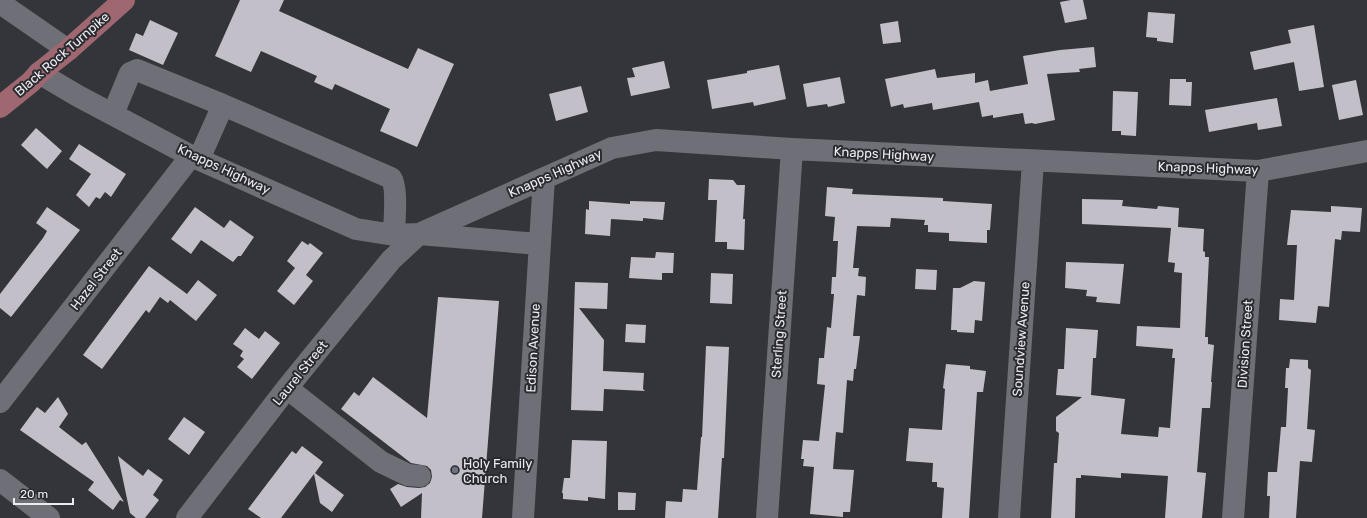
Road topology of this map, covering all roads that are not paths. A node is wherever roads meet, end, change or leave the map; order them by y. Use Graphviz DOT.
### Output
graph roads {
  1 [pos="124,0"];
  2 [pos="0,3"];
  3 [pos="68,50"];
  4 [pos="39,73"];
  5 [pos="223,106"];
  6 [pos="0,107"];
  7 [pos="113,114"];
  8 [pos="792,150"];
  9 [pos="1367,151"];
  10 [pos="195,158"];
  11 [pos="1033,161"];
  12 [pos="1258,171"];
  13 [pos="544,178"];
  14 [pos="419,234"];
  15 [pos="394,235"];
  16 [pos="539,244"];
  17 [pos="287,388"];
  18 [pos="0,402"];
  19 [pos="420,476"];
  20 [pos="0,480"];
  21 [pos="49,518"];
  22 [pos="187,518"];
  23 [pos="523,518"];
  24 [pos="767,518"];
  25 [pos="1009,518"];
  26 [pos="1233,518"];
  1 -- 3 [label="main road, Black Rock Turnpike"];
  2 -- 3 [label="street"];
  3 -- 4 [label="main road, Black Rock Turnpike"];
  4 -- 6 [label="main road, Black Rock Turnpike"];
  4 -- 7 [label="street, Knapps Highway"];
  5 -- 7 [label="street"];
  5 -- 10 [label="street, Hazel Street"];
  5 -- 15 [label="street"];
  7 -- 10 [label="street, Knapps Highway"];
  8 -- 11 [label="street, Knapps Highway"];
  8 -- 13 [label="street, Knapps Highway"];
  8 -- 24 [label="street, Sterling Street"];
  9 -- 12 [label="street, Knapps Highway"];
  10 -- 15 [label="street, Knapps Highway"];
  10 -- 18 [label="street, Hazel Street"];
  11 -- 12 [label="street, Knapps Highway"];
  11 -- 25 [label="street, Soundview Avenue"];
  12 -- 26 [label="street, Division Street"];
  13 -- 14 [label="street, Knapps Highway"];
  13 -- 16 [label="street, Edison Avenue"];
  14 -- 15 [label="street, Knapps Highway"];
  14 -- 16 [label="street, Knapps Highway"];
  14 -- 17 [label="street, Laurel Street"];
  16 -- 23 [label="street, Edison Avenue"];
  17 -- 19 [label="street"];
  17 -- 22 [label="street, Laurel Street"];
  20 -- 21 [label="street"];
}
